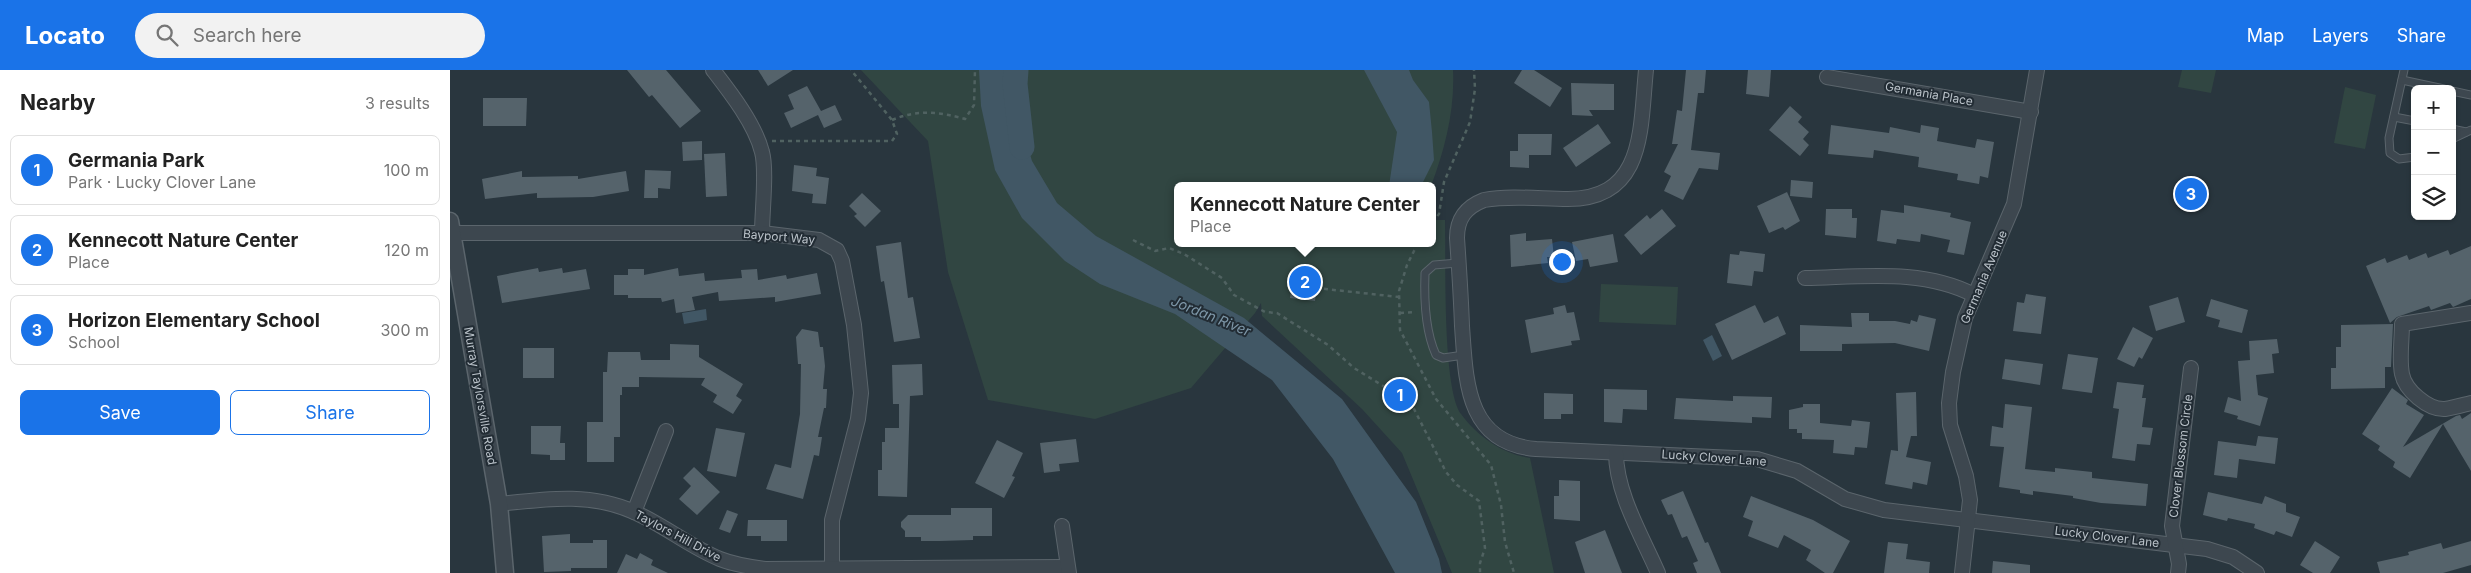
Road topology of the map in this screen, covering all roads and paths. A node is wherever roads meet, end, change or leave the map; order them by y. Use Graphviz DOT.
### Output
graph roads {
  1 [pos="713,70"];
  2 [pos="851,70"];
  3 [pos="975,70"];
  4 [pos="1474,70"];
  5 [pos="1646,70"];
  6 [pos="2037,70"];
  7 [pos="2404,70"];
  8 [pos="1827,77"];
  9 [pos="2402,80"];
  10 [pos="2425,85"];
  11 [pos="2456,92"];
  12 [pos="2471,95"];
  13 [pos="2030,112"];
  14 [pos="2394,117"];
  15 [pos="892,120"];
  16 [pos="2411,120"];
  17 [pos="2456,129"];
  18 [pos="2469,131"];
  19 [pos="2456,137"];
  20 [pos="758,141"];
  21 [pos="2411,158"];
  22 [pos="1436,217"];
  23 [pos="451,227"];
  24 [pos="762,233"];
  25 [pos="1133,240"];
  26 [pos="1416,247"];
  27 [pos="1458,264"];
  28 [pos="455,278"];
  29 [pos="1805,278"];
  30 [pos="1316,288"];
  31 [pos="1974,295"];
  32 [pos="1399,298"];
  33 [pos="1427,311"];
  34 [pos="1400,313"];
  35 [pos="2471,313"];
  36 [pos="1464,355"];
  37 [pos="2191,368"];
  38 [pos="2471,403"];
  39 [pos="666,431"];
  40 [pos="1616,453"];
  41 [pos="499,504"];
  42 [pos="634,512"];
  43 [pos="1968,520"];
  44 [pos="1062,526"];
  45 [pos="2176,546"];
  46 [pos="832,569"];
  47 [pos="1068,570"];
  48 [pos="505,573"];
  49 [pos="1480,573"];
  50 [pos="1514,573"];
  51 [pos="1658,573"];
  52 [pos="1962,573"];
  53 [pos="2178,573"];
  54 [pos="2257,573"];
  1 -- 20 [label="street"];
  2 -- 15 [label="path"];
  3 -- 15 [label="path"];
  4 -- 22 [label="path"];
  5 -- 27 [label="street, Lucky Clover Lane"];
  6 -- 13 [label="street, Germania Avenue"];
  7 -- 9 [label="lane"];
  8 -- 13 [label="street, Germania Place"];
  9 -- 10 [label="lane"];
  9 -- 14 [label="lane"];
  11 -- 12 [label="lane"];
  13 -- 31 [label="street, Germania Avenue"];
  14 -- 16 [label="lane"];
  14 -- 21 [label="lane"];
  15 -- 20 [label="path"];
  17 -- 18 [label="lane"];
  18 -- 19 [label="lane"];
  20 -- 24 [label="street"];
  23 -- 24 [label="street, Bayport Way"];
  23 -- 28 [label="street, Murray Taylorsville Road"];
  24 -- 46 [label="street, Bayport Way"];
  25 -- 49 [label="path"];
  26 -- 32 [label="path"];
  27 -- 33 [label="lane"];
  27 -- 36 [label="street, Lucky Clover Lane"];
  28 -- 41 [label="street, Murray Taylorsville Road"];
  29 -- 31 [label="street"];
  30 -- 32 [label="path"];
  31 -- 43 [label="street, Germania Avenue"];
  32 -- 34 [label="path"];
  33 -- 34 [label="path"];
  33 -- 36 [label="lane"];
  34 -- 50 [label="path"];
  35 -- 38 [label="street"];
  36 -- 40 [label="street, Lucky Clover Lane"];
  37 -- 45 [label="street, Clover Blossom Circle"];
  39 -- 42 [label="street"];
  40 -- 43 [label="street, Lucky Clover Lane"];
  40 -- 51 [label="street"];
  41 -- 42 [label="street, Taylors Hill Drive"];
  41 -- 48 [label="street, Murray Taylorsville Road"];
  42 -- 46 [label="street, Taylors Hill Drive"];
  43 -- 45 [label="street, Lucky Clover Lane"];
  43 -- 52 [label="street, Germania Avenue"];
  44 -- 47 [label="street"];
  45 -- 53 [label="street, Clover Blossom Circle"];
  45 -- 54 [label="street, Lucky Clover Lane"];
  46 -- 47 [label="street, Taylors Hill Drive"];
}
